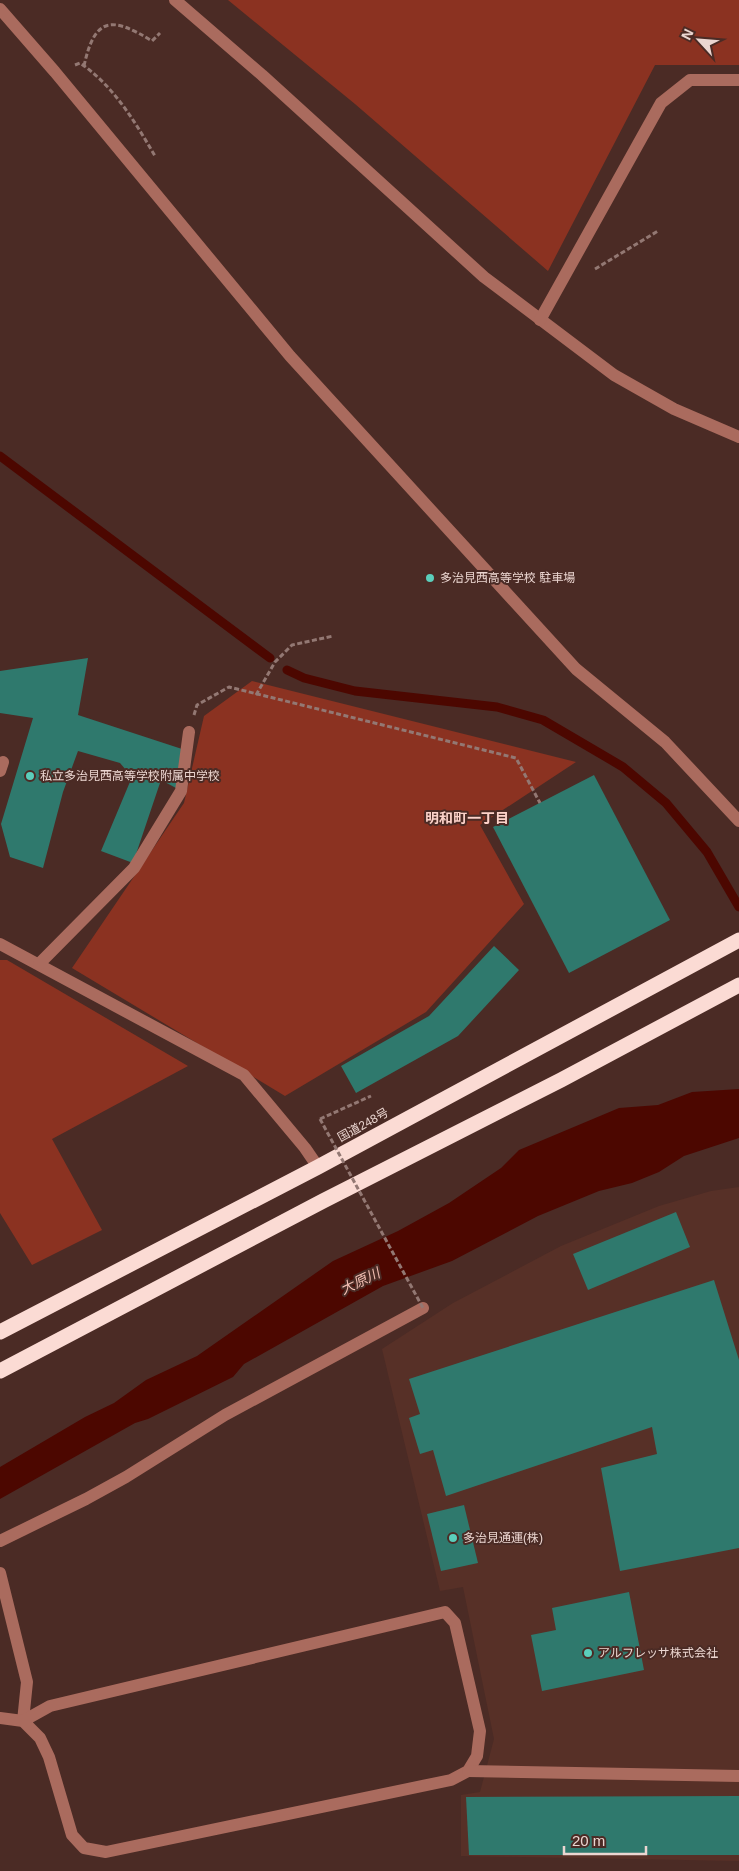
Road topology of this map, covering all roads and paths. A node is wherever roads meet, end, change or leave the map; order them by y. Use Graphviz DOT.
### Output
graph roads {
  1 [pos="175,0"];
  2 [pos="0,9"];
  3 [pos="160,33"];
  4 [pos="84,66"];
  5 [pos="55,72"];
  6 [pos="739,80"];
  7 [pos="155,156"];
  8 [pos="658,232"];
  9 [pos="595,269"];
  10 [pos="540,320"];
  11 [pos="739,436"];
  12 [pos="333,636"];
  13 [pos="256,695"];
  14 [pos="189,732"];
  15 [pos="540,803"];
  16 [pos="739,821"];
  17 [pos="739,940"];
  18 [pos="0,944"];
  19 [pos="39,964"];
  20 [pos="739,985"];
  21 [pos="371,1096"];
  22 [pos="318,1167"];
  23 [pos="423,1308"];
  24 [pos="0,1332"];
  25 [pos="0,1371"];
  26 [pos="0,1541"];
  27 [pos="0,1573"];
  28 [pos="0,1718"];
  29 [pos="23,1721"];
  30 [pos="468,1771"];
  31 [pos="739,1776"];
  1 -- 10 [label="street"];
  2 -- 5 [label="street"];
  3 -- 4 [label="path"];
  4 -- 5 [label="path"];
  4 -- 7 [label="path"];
  5 -- 16 [label="street"];
  6 -- 10 [label="street"];
  8 -- 9 [label="path"];
  10 -- 11 [label="street"];
  12 -- 13 [label="path"];
  13 -- 14 [label="path"];
  13 -- 15 [label="path"];
  14 -- 19 [label="street"];
  17 -- 22 [label="highway, 国道248号"];
  18 -- 19 [label="street"];
  19 -- 22 [label="street"];
  20 -- 25 [label="highway"];
  21 -- 23 [label="path, bridge"];
  22 -- 24 [label="highway, 国道248号"];
  23 -- 26 [label="street"];
  27 -- 29 [label="street"];
  28 -- 29 [label="street"];
  29 -- 30 [label="street"];
  29 -- 30 [label="street"];
  30 -- 31 [label="street"];
}
